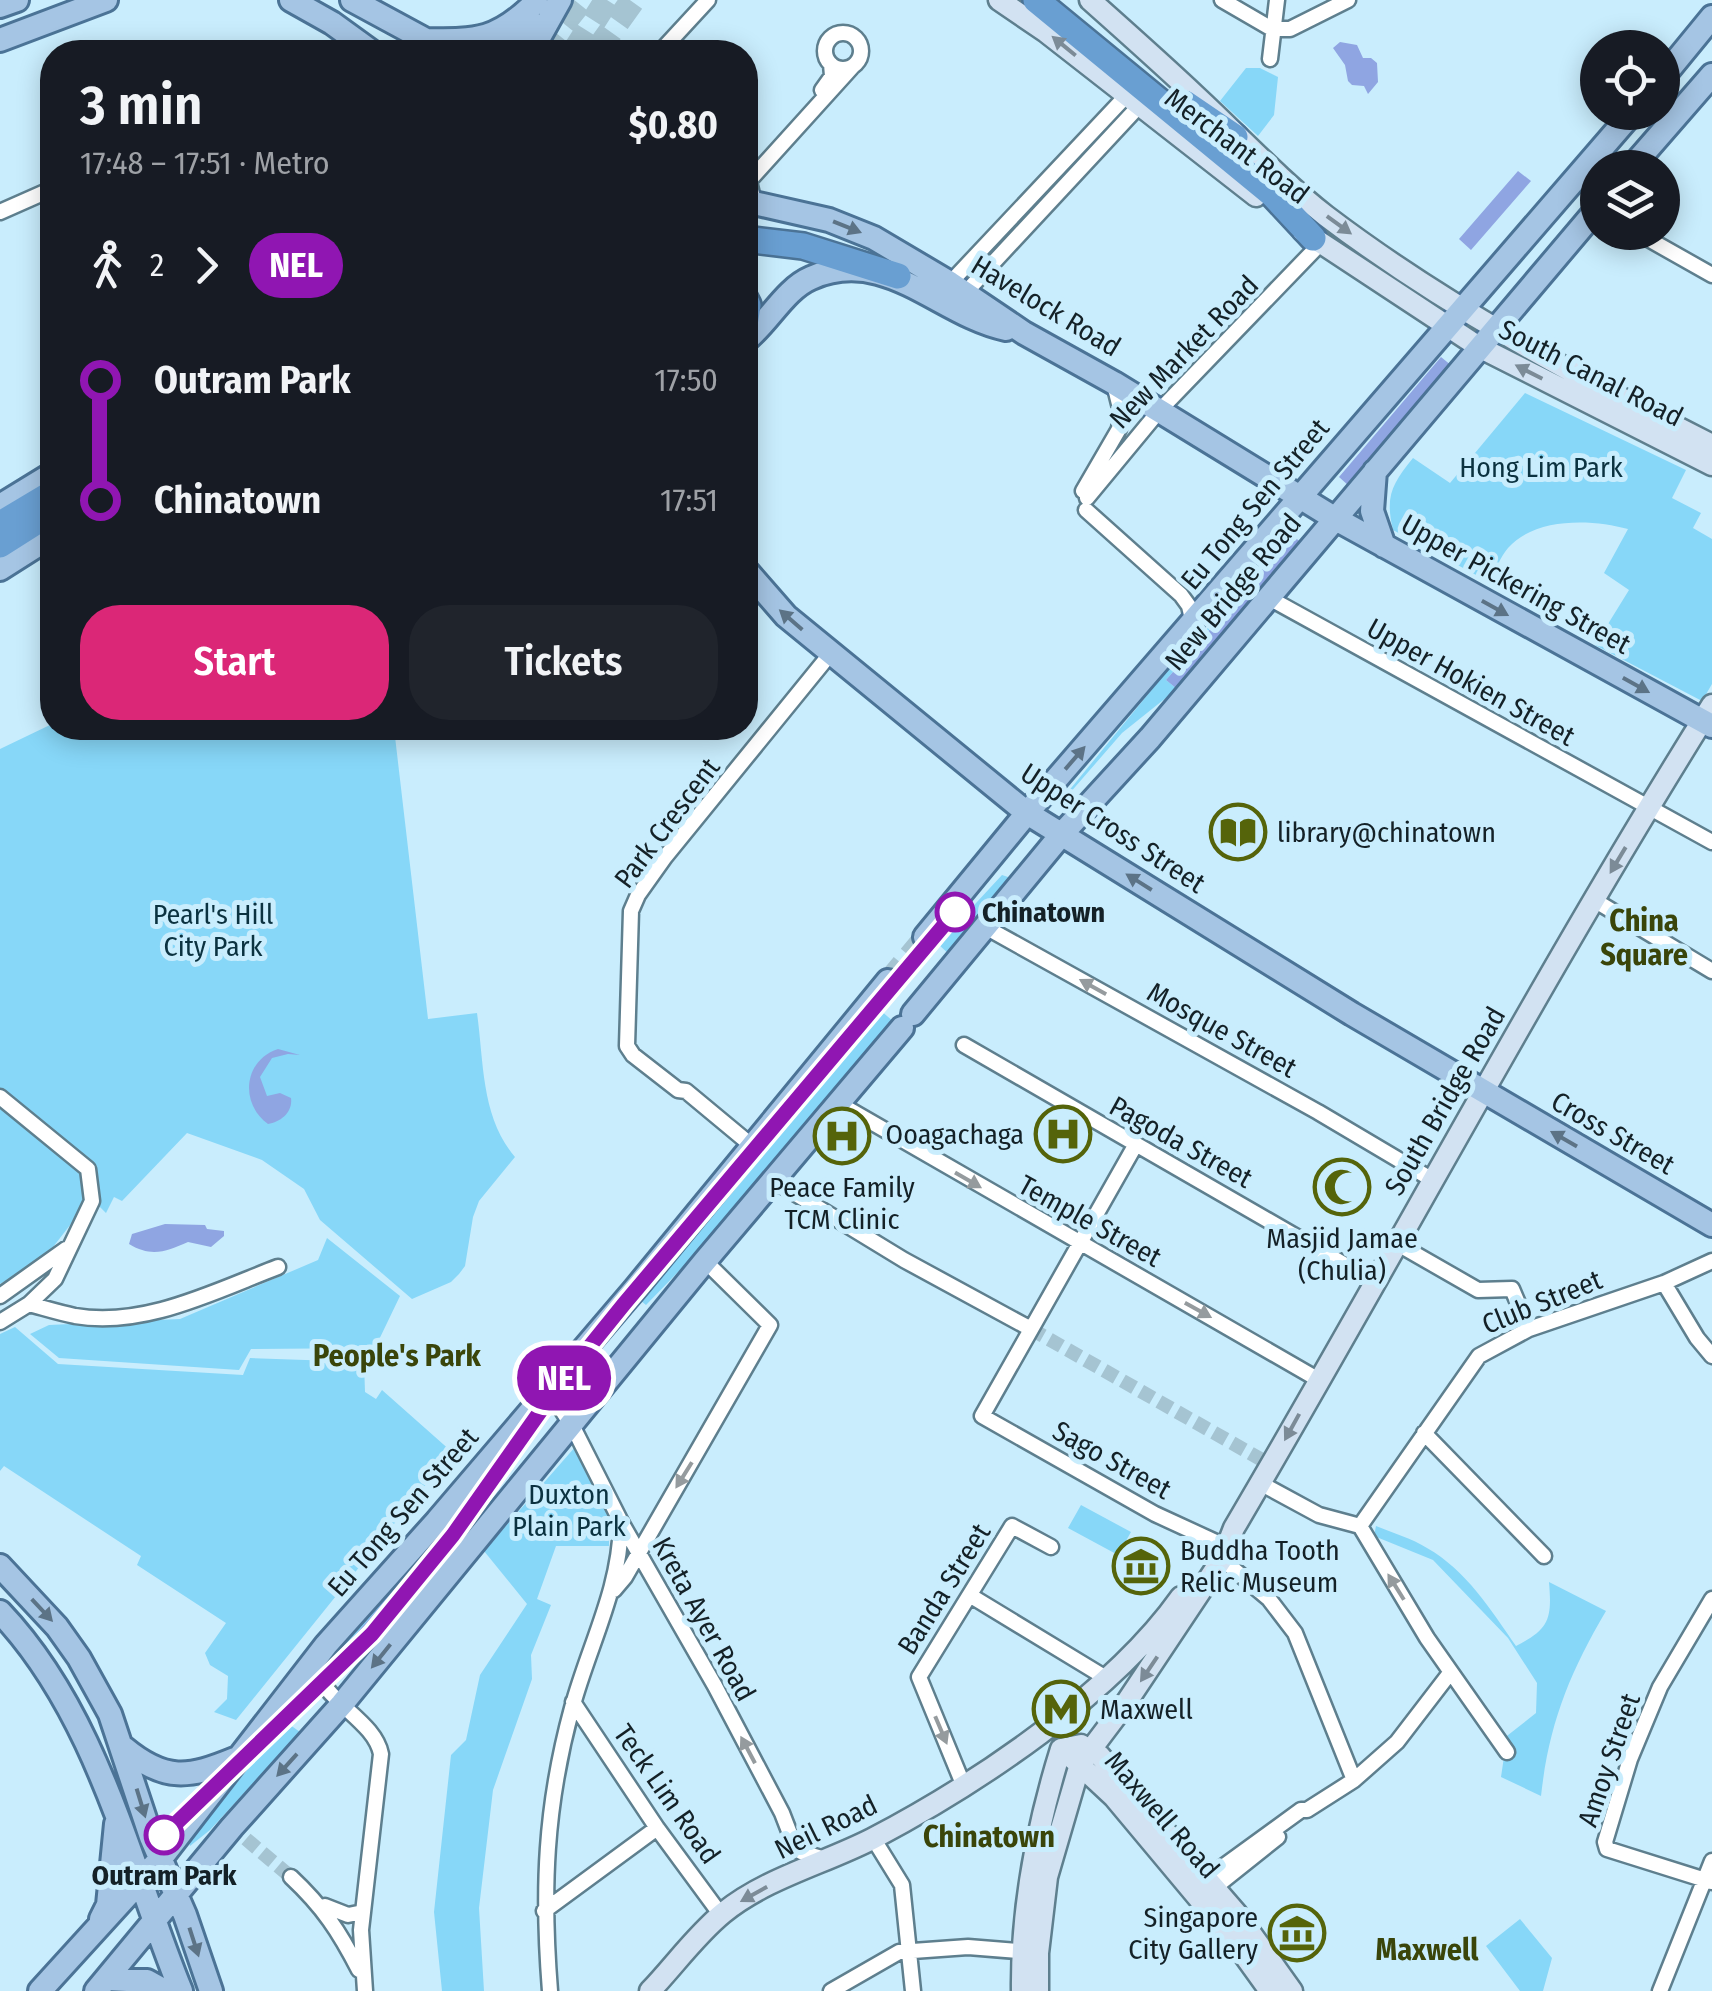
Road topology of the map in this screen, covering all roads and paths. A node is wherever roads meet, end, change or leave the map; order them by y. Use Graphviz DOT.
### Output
graph roads {
  1 [pos="17,0"];
  2 [pos="106,0"];
  3 [pos="292,0"];
  4 [pos="352,0"];
  5 [pos="560,0"];
  6 [pos="708,0"];
  7 [pos="999,0"];
  8 [pos="1036,0"];
  9 [pos="1062,0"];
  10 [pos="1090,0"];
  11 [pos="1222,0"];
  12 [pos="1348,0"];
  13 [pos="537,1"];
  14 [pos="0,6"];
  15 [pos="1275,14"];
  16 [pos="1712,17"];
  17 [pos="0,40"];
  18 [pos="355,40"];
  19 [pos="426,40"];
  20 [pos="515,40"];
  21 [pos="543,40"];
  22 [pos="671,40"];
  23 [pos="1680,56"];
  24 [pos="1270,59"];
  25 [pos="832,64"];
  26 [pos="853,66"];
  27 [pos="1680,82"];
  28 [pos="1708,86"];
  29 [pos="1132,101"];
  30 [pos="1095,128"];
  31 [pos="1618,130"];
  32 [pos="1235,137"];
  33 [pos="1108,139"];
  34 [pos="1648,150"];
  35 [pos="758,159"];
  36 [pos="758,172"];
  37 [pos="1042,186"];
  38 [pos="40,194"];
  39 [pos="1054,196"];
  40 [pos="758,204"];
  41 [pos="0,212"];
  42 [pos="1012,218"];
  43 [pos="1535,226"];
  44 [pos="1024,228"];
  45 [pos="1580,230"];
  46 [pos="758,241"];
  47 [pos="990,241"];
  48 [pos="1316,241"];
  49 [pos="1566,244"];
  50 [pos="1668,250"];
  51 [pos="1002,252"];
  52 [pos="1712,275"];
  53 [pos="898,276"];
  54 [pos="958,288"];
  55 [pos="1455,317"];
  56 [pos="758,332"];
  57 [pos="1024,333"];
  58 [pos="1487,338"];
  59 [pos="1114,383"];
  60 [pos="1159,411"];
  61 [pos="1712,444"];
  62 [pos="1712,465"];
  63 [pos="1375,471"];
  64 [pos="40,481"];
  65 [pos="1301,498"];
  66 [pos="40,500"];
  67 [pos="1085,501"];
  68 [pos="0,506"];
  69 [pos="1334,518"];
  70 [pos="40,520"];
  71 [pos="0,524"];
  72 [pos="40,544"];
  73 [pos="0,546"];
  74 [pos="1384,546"];
  75 [pos="0,569"];
  76 [pos="758,584"];
  77 [pos="1269,598"];
  78 [pos="1192,624"];
  79 [pos="831,654"];
  80 [pos="1709,718"];
  81 [pos="1650,807"];
  82 [pos="1027,813"];
  83 [pos="1061,835"];
  84 [pos="1712,842"];
  85 [pos="981,870"];
  86 [pos="1028,879"];
  87 [pos="1594,900"];
  88 [pos="987,928"];
  89 [pos="926,937"];
  90 [pos="1712,971"];
  91 [pos="888,981"];
  92 [pos="964,1044"];
  93 [pos="1484,1092"];
  94 [pos="0,1096"];
  95 [pos="838,1103"];
  96 [pos="1136,1144"];
  97 [pos="749,1148"];
  98 [pos="787,1162"];
  99 [pos="1431,1180"];
  100 [pos="769,1184"];
  101 [pos="840,1222"];
  102 [pos="1712,1225"];
  103 [pos="1079,1243"];
  104 [pos="1396,1243"];
  105 [pos="70,1246"];
  106 [pos="705,1261"];
  107 [pos="1712,1261"];
  108 [pos="278,1267"];
  109 [pos="1374,1282"];
  110 [pos="1664,1283"];
  111 [pos="0,1296"];
  112 [pos="627,1298"];
  113 [pos="29,1304"];
  114 [pos="664,1310"];
  115 [pos="0,1322"];
  116 [pos="1031,1329"];
  117 [pos="1529,1329"];
  118 [pos="1712,1356"];
  119 [pos="1318,1380"];
  120 [pos="548,1388"];
  121 [pos="571,1424"];
  122 [pos="1424,1432"];
  123 [pos="1260,1483"];
  124 [pos="621,1522"];
  125 [pos="655,1522"];
  126 [pos="1360,1526"];
  127 [pos="1051,1547"];
  128 [pos="1218,1551"];
  129 [pos="639,1554"];
  130 [pos="1544,1556"];
  131 [pos="0,1566"];
  132 [pos="612,1594"];
  133 [pos="971,1596"];
  134 [pos="1712,1599"];
  135 [pos="0,1612"];
  136 [pos="313,1662"];
  137 [pos="1450,1672"];
  138 [pos="1106,1678"];
  139 [pos="574,1702"];
  140 [pos="342,1704"];
  141 [pos="1042,1731"];
  142 [pos="124,1748"];
  143 [pos="1061,1749"];
  144 [pos="1507,1752"];
  145 [pos="1086,1757"];
  146 [pos="237,1759"];
  147 [pos="1354,1780"];
  148 [pos="964,1784"];
  149 [pos="116,1815"];
  150 [pos="656,1828"];
  151 [pos="873,1838"];
  152 [pos="162,1857"];
  153 [pos="827,1859"];
  154 [pos="1712,1860"];
  155 [pos="1703,1879"];
  156 [pos="294,1880"];
  157 [pos="140,1883"];
  158 [pos="1203,1889"];
  159 [pos="176,1894"];
  160 [pos="320,1904"];
  161 [pos="544,1911"];
  162 [pos="363,1912"];
  163 [pos="721,1915"];
  164 [pos="155,1922"];
  165 [pos="339,1930"];
  166 [pos="361,1930"];
  167 [pos="86,1940"];
  168 [pos="910,1950"];
  169 [pos="1030,1952"];
  170 [pos="362,1975"];
  171 [pos="102,1985"];
  172 [pos="40,1991"];
  173 [pos="165,1991"];
  174 [pos="181,1991"];
  175 [pos="211,1991"];
  176 [pos="365,1991"];
  177 [pos="550,1991"];
  178 [pos="650,1991"];
  179 [pos="831,1991"];
  180 [pos="913,1991"];
  181 [pos="1022,1991"];
  182 [pos="1038,1991"];
  183 [pos="1270,1991"];
  184 [pos="1292,1991"];
  185 [pos="1660,1991"];
  1 -- 14 [label="main road"];
  2 -- 17 [label="main road"];
  3 -- 18 [label="main road"];
  4 -- 19 [label="main road"];
  5 -- 21 [label="main road"];
  6 -- 22 [label="street"];
  29 -- 7 [label="main road, Merchant Road, one-way"];
  8 -- 48 [label="highway"];
  9 -- 32 [label="highway"];
  10 -- 32 [label="main road, Merchant Road"];
  11 -- 15 [label="street"];
  12 -- 15 [label="street"];
  13 -- 19 [label="main road"];
  13 -- 20 [label="main road"];
  15 -- 24 [label="street"];
  16 -- 23 [label="main road"];
  25 -- 26 [label="street"];
  25 -- 26 [label="street"];
  25 -- 35 [label="street"];
  26 -- 36 [label="street"];
  27 -- 28 [label="main road"];
  28 -- 34 [label="main road"];
  29 -- 30 [label="street"];
  29 -- 33 [label="street"];
  29 -- 48 [label="main road, Merchant Road"];
  30 -- 33 [label="street"];
  30 -- 37 [label="street"];
  31 -- 43 [label="main road, Eu Tong Sen Street"];
  32 -- 55 [label="main road, Merchant Road, one-way"];
  33 -- 39 [label="street"];
  37 -- 39 [label="street"];
  37 -- 42 [label="street"];
  38 -- 41 [label="street"];
  39 -- 44 [label="street"];
  40 -- 54 [label="main road, Havelock Road, one-way"];
  42 -- 44 [label="street"];
  42 -- 47 [label="street"];
  43 -- 49 [label="main road"];
  43 -- 55 [label="main road, Eu Tong Sen Street"];
  44 -- 51 [label="street"];
  45 -- 49 [label="main road, New Bridge Road"];
  46 -- 53 [label="highway"];
  47 -- 51 [label="street"];
  47 -- 54 [label="street"];
  48 -- 55 [label="main road, Merchant Road"];
  48 -- 60 [label="street, New Market Road"];
  49 -- 58 [label="main road, New Bridge Road"];
  50 -- 52 [label="street"];
  51 -- 54 [label="street"];
  53 -- 56 [label="main road"];
  53 -- 57 [label="main road"];
  54 -- 57 [label="main road, Havelock Road"];
  55 -- 58 [label="main road, South Canal Road"];
  55 -- 65 [label="main road, Eu Tong Sen Street"];
  57 -- 59 [label="main road, Havelock Road"];
  58 -- 61 [label="main road"];
  62 -- 58 [label="main road, South Canal Road, one-way"];
  58 -- 63 [label="main road, New Bridge Road"];
  59 -- 60 [label="main road, Havelock Road"];
  59 -- 67 [label="street, New Market Road"];
  60 -- 65 [label="main road, Havelock Road"];
  60 -- 67 [label="street, New Market Road"];
  63 -- 69 [label="main road, New Bridge Road"];
  63 -- 74 [label="main road"];
  64 -- 68 [label="main road"];
  65 -- 69 [label="main road, Upper Pickering Street"];
  65 -- 78 [label="main road, Eu Tong Sen Street"];
  66 -- 71 [label="highway"];
  67 -- 78 [label="street"];
  69 -- 74 [label="main road, Upper Pickering Street"];
  69 -- 77 [label="main road, New Bridge Road"];
  70 -- 73 [label="highway"];
  72 -- 75 [label="main road"];
  74 -- 80 [label="main road, Upper Pickering Street, one-way"];
  79 -- 76 [label="main road, Upper Cross Street, one-way"];
  77 -- 81 [label="street, Upper Hokien Street"];
  77 -- 83 [label="main road, New Bridge Road"];
  82 -- 78 [label="main road, Eu Tong Sen Street, one-way"];
  79 -- 82 [label="main road, Upper Cross Street"];
  79 -- 97 [label="street, Park Crescent"];
  80 -- 81 [label="main road, South Bridge Road"];
  81 -- 84 [label="street, Upper Hokien Street"];
  81 -- 87 [label="main road, South Bridge Road, one-way"];
  82 -- 83 [label="main road, Upper Cross Street"];
  82 -- 85 [label="main road, Eu Tong Sen Street"];
  83 -- 86 [label="main road, New Bridge Road"];
  93 -- 83 [label="main road, Upper Cross Street, one-way"];
  85 -- 86 [label="main road"];
  85 -- 89 [label="main road, Eu Tong Sen Street"];
  86 -- 88 [label="main road, New Bridge Road"];
  87 -- 90 [label="street"];
  87 -- 93 [label="main road, South Bridge Road"];
  88 -- 95 [label="main road, New Bridge Road"];
  99 -- 88 [label="street, Mosque Street, one-way"];
  91 -- 97 [label="main road, Eu Tong Sen Street"];
  92 -- 96 [label="street, Pagoda Street"];
  93 -- 99 [label="main road, South Bridge Road"];
  102 -- 93 [label="main road, Cross Street, one-way"];
  94 -- 105 [label="street"];
  95 -- 98 [label="main road, New Bridge Road"];
  95 -- 103 [label="street, Temple Street, one-way"];
  96 -- 103 [label="street"];
  96 -- 109 [label="street, Pagoda Street"];
  97 -- 112 [label="main road, Eu Tong Sen Street"];
  98 -- 100 [label="main road, New Bridge Road"];
  98 -- 101 [label="street"];
  99 -- 104 [label="main road, South Bridge Road"];
  100 -- 101 [label="street"];
  100 -- 106 [label="main road, New Bridge Road"];
  101 -- 116 [label="street"];
  103 -- 116 [label="street"];
  103 -- 119 [label="street, Temple Street, one-way"];
  104 -- 109 [label="main road, South Bridge Road"];
  104 -- 117 [label="street"];
  105 -- 111 [label="street"];
  105 -- 113 [label="street"];
  106 -- 114 [label="main road, New Bridge Road"];
  106 -- 125 [label="street, one-way"];
  107 -- 110 [label="street, Club Street"];
  108 -- 113 [label="street"];
  109 -- 119 [label="main road, South Bridge Road"];
  110 -- 117 [label="street, Club Street"];
  110 -- 118 [label="street"];
  112 -- 114 [label="main road"];
  112 -- 120 [label="main road, Eu Tong Sen Street"];
  113 -- 115 [label="street"];
  114 -- 121 [label="main road, New Bridge Road"];
  116 -- 128 [label="street, Sago Street"];
  117 -- 122 [label="street, Club Street"];
  119 -- 123 [label="main road, South Bridge Road, one-way"];
  120 -- 121 [label="street, Kreta Ayer Road"];
  120 -- 136 [label="main road, Eu Tong Sen Street"];
  121 -- 124 [label="street, Kreta Ayer Road"];
  121 -- 140 [label="main road, New Bridge Road, one-way"];
  122 -- 126 [label="street, Club Street"];
  122 -- 130 [label="street"];
  123 -- 126 [label="street"];
  123 -- 128 [label="main road, South Bridge Road"];
  124 -- 125 [label="street"];
  124 -- 129 [label="street, Kreta Ayer Road"];
  124 -- 132 [label="street"];
  125 -- 129 [label="street"];
  137 -- 126 [label="street, one-way"];
  127 -- 133 [label="street, Banda Street"];
  128 -- 138 [label="main road, South Bridge Road"];
  128 -- 145 [label="main road, South Bridge Road, one-way"];
  128 -- 147 [label="street, Sago Street"];
  129 -- 132 [label="street"];
  153 -- 129 [label="street, Kreta Ayer Road, one-way"];
  131 -- 142 [label="main road, one-way"];
  132 -- 139 [label="street"];
  133 -- 138 [label="street"];
  133 -- 148 [label="street, Banda Street, one-way"];
  134 -- 155 [label="street, Amoy Street"];
  135 -- 149 [label="main road"];
  136 -- 140 [label="street"];
  136 -- 146 [label="main road, Eu Tong Sen Street"];
  137 -- 144 [label="street"];
  137 -- 147 [label="street"];
  138 -- 141 [label="main road, South Bridge Road"];
  139 -- 150 [label="street, Teck Lim Road"];
  139 -- 161 [label="street"];
  140 -- 159 [label="main road, New Bridge Road, one-way"];
  140 -- 162 [label="street"];
  141 -- 143 [label="main road, Maxwell Road"];
  141 -- 148 [label="main road, Neil Road"];
  142 -- 146 [label="main road"];
  142 -- 152 [label="main road, one-way"];
  143 -- 145 [label="main road, Maxwell Road"];
  143 -- 169 [label="main road"];
  145 -- 158 [label="main road, Maxwell Road"];
  145 -- 169 [label="main road, South Bridge Road"];
  146 -- 152 [label="main road, Eu Tong Sen Street"];
  147 -- 158 [label="street"];
  148 -- 151 [label="main road, Neil Road"];
  149 -- 157 [label="main road"];
  149 -- 167 [label="main road"];
  150 -- 161 [label="street"];
  150 -- 163 [label="street, Teck Lim Road"];
  151 -- 153 [label="main road, Neil Road"];
  151 -- 168 [label="street"];
  152 -- 157 [label="main road, Eu Tong Sen Street"];
  152 -- 159 [label="main road"];
  153 -- 163 [label="main road, Neil Road, one-way"];
  154 -- 155 [label="street"];
  155 -- 185 [label="street"];
  156 -- 160 [label="street"];
  157 -- 164 [label="main road"];
  157 -- 167 [label="main road, Eu Tong Sen Street"];
  158 -- 183 [label="main road, Maxwell Road"];
  158 -- 184 [label="main road, Maxwell Road"];
  159 -- 164 [label="main road, New Bridge Road"];
  159 -- 175 [label="main road, one-way"];
  160 -- 162 [label="street"];
  160 -- 165 [label="street"];
  161 -- 177 [label="street"];
  162 -- 166 [label="street"];
  163 -- 178 [label="main road, Neil Road"];
  164 -- 171 [label="main road, New Bridge Road"];
  164 -- 174 [label="main road"];
  165 -- 166 [label="street"];
  165 -- 170 [label="street"];
  166 -- 170 [label="street"];
  167 -- 172 [label="main road, Eu Tong Sen Street"];
  168 -- 169 [label="street"];
  168 -- 179 [label="street"];
  168 -- 180 [label="street"];
  169 -- 181 [label="main road"];
  169 -- 182 [label="main road"];
  170 -- 176 [label="street"];
  171 -- 173 [label="main road"];
}
